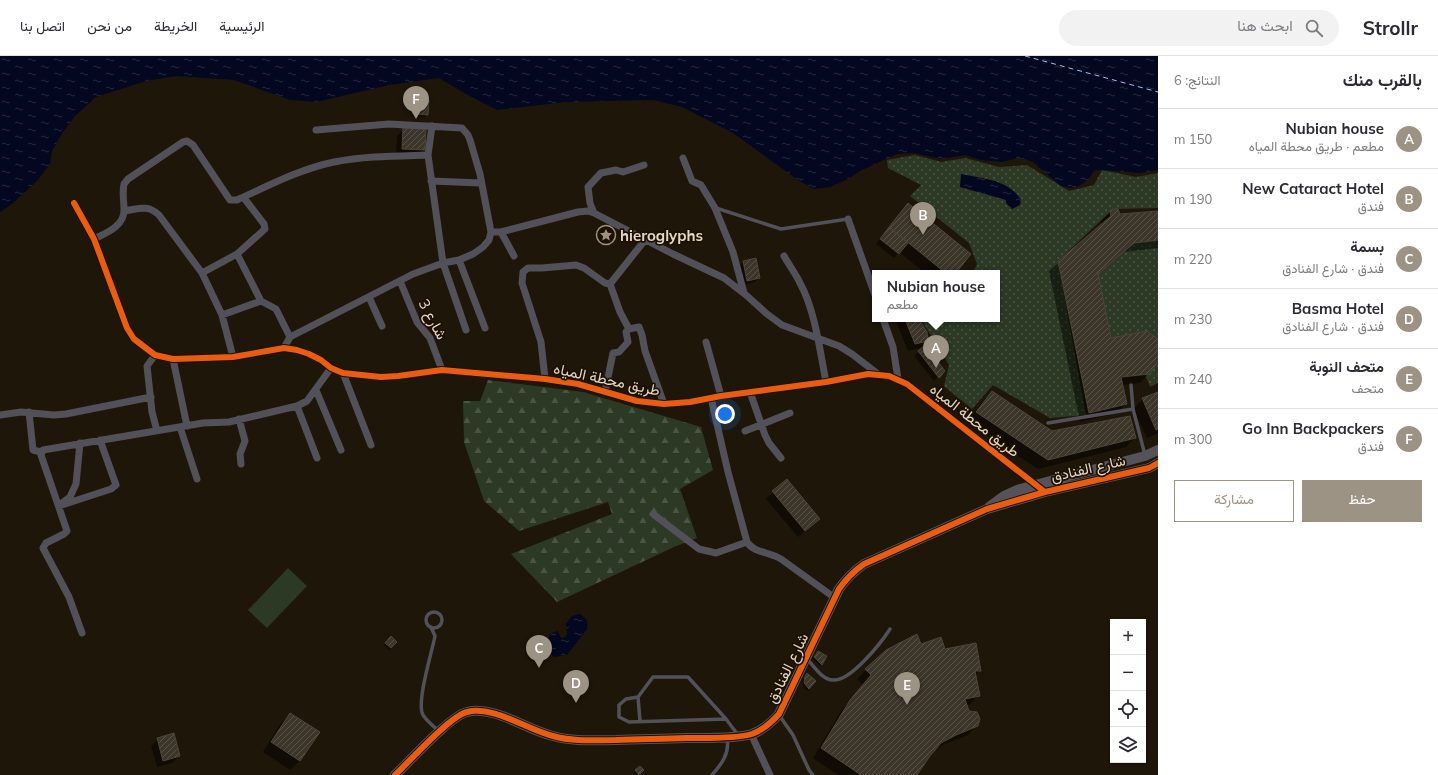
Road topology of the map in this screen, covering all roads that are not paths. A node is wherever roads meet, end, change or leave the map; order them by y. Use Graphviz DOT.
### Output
graph roads {
  1 [pos="432,126"];
  2 [pos="316,130"];
  3 [pos="428,155"];
  4 [pos="683,158"];
  5 [pos="644,165"];
  6 [pos="430,181"];
  7 [pos="481,183"];
  8 [pos="244,198"];
  9 [pos="74,203"];
  10 [pos="715,208"];
  11 [pos="124,211"];
  12 [pos="594,212"];
  13 [pos="848,219"];
  14 [pos="491,232"];
  15 [pos="501,232"];
  16 [pos="94,239"];
  17 [pos="645,240"];
  18 [pos="237,254"];
  19 [pos="514,256"];
  20 [pos="784,256"];
  21 [pos="459,260"];
  22 [pos="443,263"];
  23 [pos="202,273"];
  24 [pos="400,281"];
  25 [pos="610,284"];
  26 [pos="872,287"];
  27 [pos="744,293"];
  28 [pos="369,297"];
  29 [pos="261,301"];
  30 [pos="222,315"];
  31 [pos="885,322"];
  32 [pos="382,326"];
  33 [pos="485,328"];
  34 [pos="629,329"];
  35 [pos="466,330"];
  36 [pos="290,337"];
  37 [pos="817,337"];
  38 [pos="706,342"];
  39 [pos="284,348"];
  40 [pos="155,354"];
  41 [pos="233,357"];
  42 [pos="173,359"];
  43 [pos="331,368"];
  44 [pos="442,370"];
  45 [pos="343,373"];
  46 [pos="879,374"];
  47 [pos="545,379"];
  48 [pos="898,379"];
  49 [pos="826,382"];
  50 [pos="1131,384"];
  51 [pos="316,390"];
  52 [pos="605,392"];
  53 [pos="750,392"];
  54 [pos="721,396"];
  55 [pos="151,397"];
  56 [pos="711,398"];
  57 [pos="664,404"];
  58 [pos="297,406"];
  59 [pos="1133,409"];
  60 [pos="29,412"];
  61 [pos="790,413"];
  62 [pos="0,415"];
  63 [pos="239,419"];
  64 [pos="1048,423"];
  65 [pos="761,424"];
  66 [pos="183,426"];
  67 [pos="157,431"];
  68 [pos="745,431"];
  69 [pos="100,440"];
  70 [pos="80,443"];
  71 [pos="371,445"];
  72 [pos="341,450"];
  73 [pos="1158,450"];
  74 [pos="41,452"];
  75 [pos="1145,456"];
  76 [pos="317,458"];
  77 [pos="781,458"];
  78 [pos="241,464"];
  79 [pos="1153,466"];
  80 [pos="197,479"];
  81 [pos="1036,484"];
  82 [pos="1045,492"];
  83 [pos="59,506"];
  84 [pos="987,509"];
  85 [pos="653,514"];
  86 [pos="747,542"];
  87 [pos="835,598"];
  88 [pos="431,627"];
  89 [pos="890,629"];
  90 [pos="82,633"];
  91 [pos="806,658"];
  92 [pos="638,698"];
  93 [pos="779,714"];
  94 [pos="726,719"];
  95 [pos="640,721"];
  96 [pos="439,732"];
  97 [pos="751,734"];
  98 [pos="738,736"];
  99 [pos="726,737"];
  100 [pos="395,775"];
  101 [pos="712,775"];
  102 [pos="770,775"];
  103 [pos="813,775"];
  1 -- 2 [label="street"];
  1 -- 3 [label="street"];
  1 -- 7 [label="street"];
  3 -- 6 [label="street"];
  3 -- 8 [label="street"];
  4 -- 10 [label="street"];
  5 -- 12 [label="street"];
  6 -- 7 [label="street"];
  6 -- 22 [label="street"];
  7 -- 14 [label="street"];
  8 -- 11 [label="street"];
  8 -- 18 [label="street"];
  9 -- 16 [label="street"];
  10 -- 13 [label="lane"];
  10 -- 27 [label="street"];
  11 -- 16 [label="street"];
  11 -- 23 [label="street"];
  12 -- 15 [label="street"];
  12 -- 17 [label="street"];
  13 -- 26 [label="street"];
  14 -- 15 [label="street"];
  14 -- 21 [label="street"];
  15 -- 19 [label="street"];
  16 -- 40 [label="street"];
  17 -- 25 [label="street"];
  17 -- 27 [label="street"];
  18 -- 23 [label="street"];
  18 -- 29 [label="street"];
  20 -- 37 [label="street"];
  21 -- 22 [label="street"];
  21 -- 33 [label="street"];
  22 -- 24 [label="street"];
  22 -- 35 [label="street"];
  23 -- 30 [label="street"];
  24 -- 28 [label="street"];
  24 -- 44 [label="street, شارع 3"];
  25 -- 34 [label="street"];
  25 -- 47 [label="street"];
  27 -- 37 [label="street"];
  28 -- 32 [label="street"];
  28 -- 36 [label="street"];
  29 -- 30 [label="street"];
  29 -- 36 [label="street"];
  30 -- 41 [label="street"];
  31 -- 48 [label="street"];
  34 -- 52 [label="street"];
  34 -- 57 [label="street"];
  36 -- 39 [label="street"];
  37 -- 46 [label="street"];
  37 -- 49 [label="street"];
  38 -- 54 [label="street"];
  39 -- 41 [label="street, طريق محطة المياه"];
  39 -- 43 [label="street, طريق محطة المياه"];
  40 -- 42 [label="street, طريق محطة المياه"];
  40 -- 55 [label="street"];
  41 -- 42 [label="street, طريق محطة المياه"];
  42 -- 66 [label="street"];
  43 -- 45 [label="street, طريق محطة المياه"];
  43 -- 51 [label="street"];
  44 -- 45 [label="street, طريق محطة المياه"];
  44 -- 47 [label="street, طريق محطة المياه"];
  45 -- 71 [label="street"];
  46 -- 48 [label="street, طريق محطة المياه"];
  46 -- 49 [label="street, طريق محطة المياه"];
  47 -- 52 [label="street, طريق محطة المياه"];
  48 -- 81 [label="street, طريق محطة المياه"];
  49 -- 53 [label="street, طريق محطة المياه"];
  50 -- 59 [label="lane"];
  51 -- 58 [label="street"];
  51 -- 72 [label="street"];
  52 -- 57 [label="street, طريق محطة المياه"];
  53 -- 54 [label="street, طريق محطة المياه"];
  53 -- 65 [label="street"];
  54 -- 56 [label="street, طريق محطة المياه"];
  55 -- 60 [label="street"];
  55 -- 67 [label="street"];
  56 -- 57 [label="street, طريق محطة المياه"];
  56 -- 86 [label="street"];
  58 -- 63 [label="street"];
  58 -- 76 [label="street"];
  59 -- 64 [label="lane"];
  59 -- 75 [label="lane"];
  60 -- 62 [label="street"];
  60 -- 74 [label="street"];
  61 -- 65 [label="street"];
  63 -- 66 [label="street"];
  63 -- 78 [label="street"];
  65 -- 68 [label="street"];
  65 -- 77 [label="street"];
  66 -- 67 [label="street"];
  66 -- 80 [label="street"];
  67 -- 69 [label="street"];
  69 -- 70 [label="street"];
  69 -- 83 [label="street"];
  70 -- 74 [label="street"];
  70 -- 83 [label="street"];
  73 -- 75 [label="street, شارع الفنادق"];
  74 -- 83 [label="street"];
  75 -- 79 [label="street"];
  75 -- 81 [label="street, شارع الفنادق"];
  79 -- 82 [label="street, شارع الفنادق"];
  81 -- 82 [label="street, طريق محطة المياه"];
  81 -- 84 [label="street, شارع الفنادق"];
  82 -- 84 [label="street, شارع الفنادق"];
  83 -- 90 [label="street"];
  84 -- 87 [label="street, شارع الفنادق"];
  85 -- 86 [label="street"];
  86 -- 87 [label="street"];
  87 -- 91 [label="street, شارع الفنادق"];
  88 -- 88 [label="lane"];
  88 -- 96 [label="lane"];
  89 -- 91 [label="lane"];
  91 -- 93 [label="street, شارع الفنادق"];
  92 -- 94 [label="lane"];
  92 -- 95 [label="lane"];
  92 -- 95 [label="lane"];
  93 -- 97 [label="street, شارع الفنادق"];
  93 -- 103 [label="lane"];
  94 -- 95 [label="lane"];
  94 -- 98 [label="lane"];
  96 -- 99 [label="street, شارع الفنادق"];
  96 -- 100 [label="street, شارع الفنادق"];
  97 -- 98 [label="street, شارع الفنادق"];
  97 -- 102 [label="street"];
  98 -- 99 [label="street, شارع الفنادق"];
  99 -- 101 [label="lane"];
}
